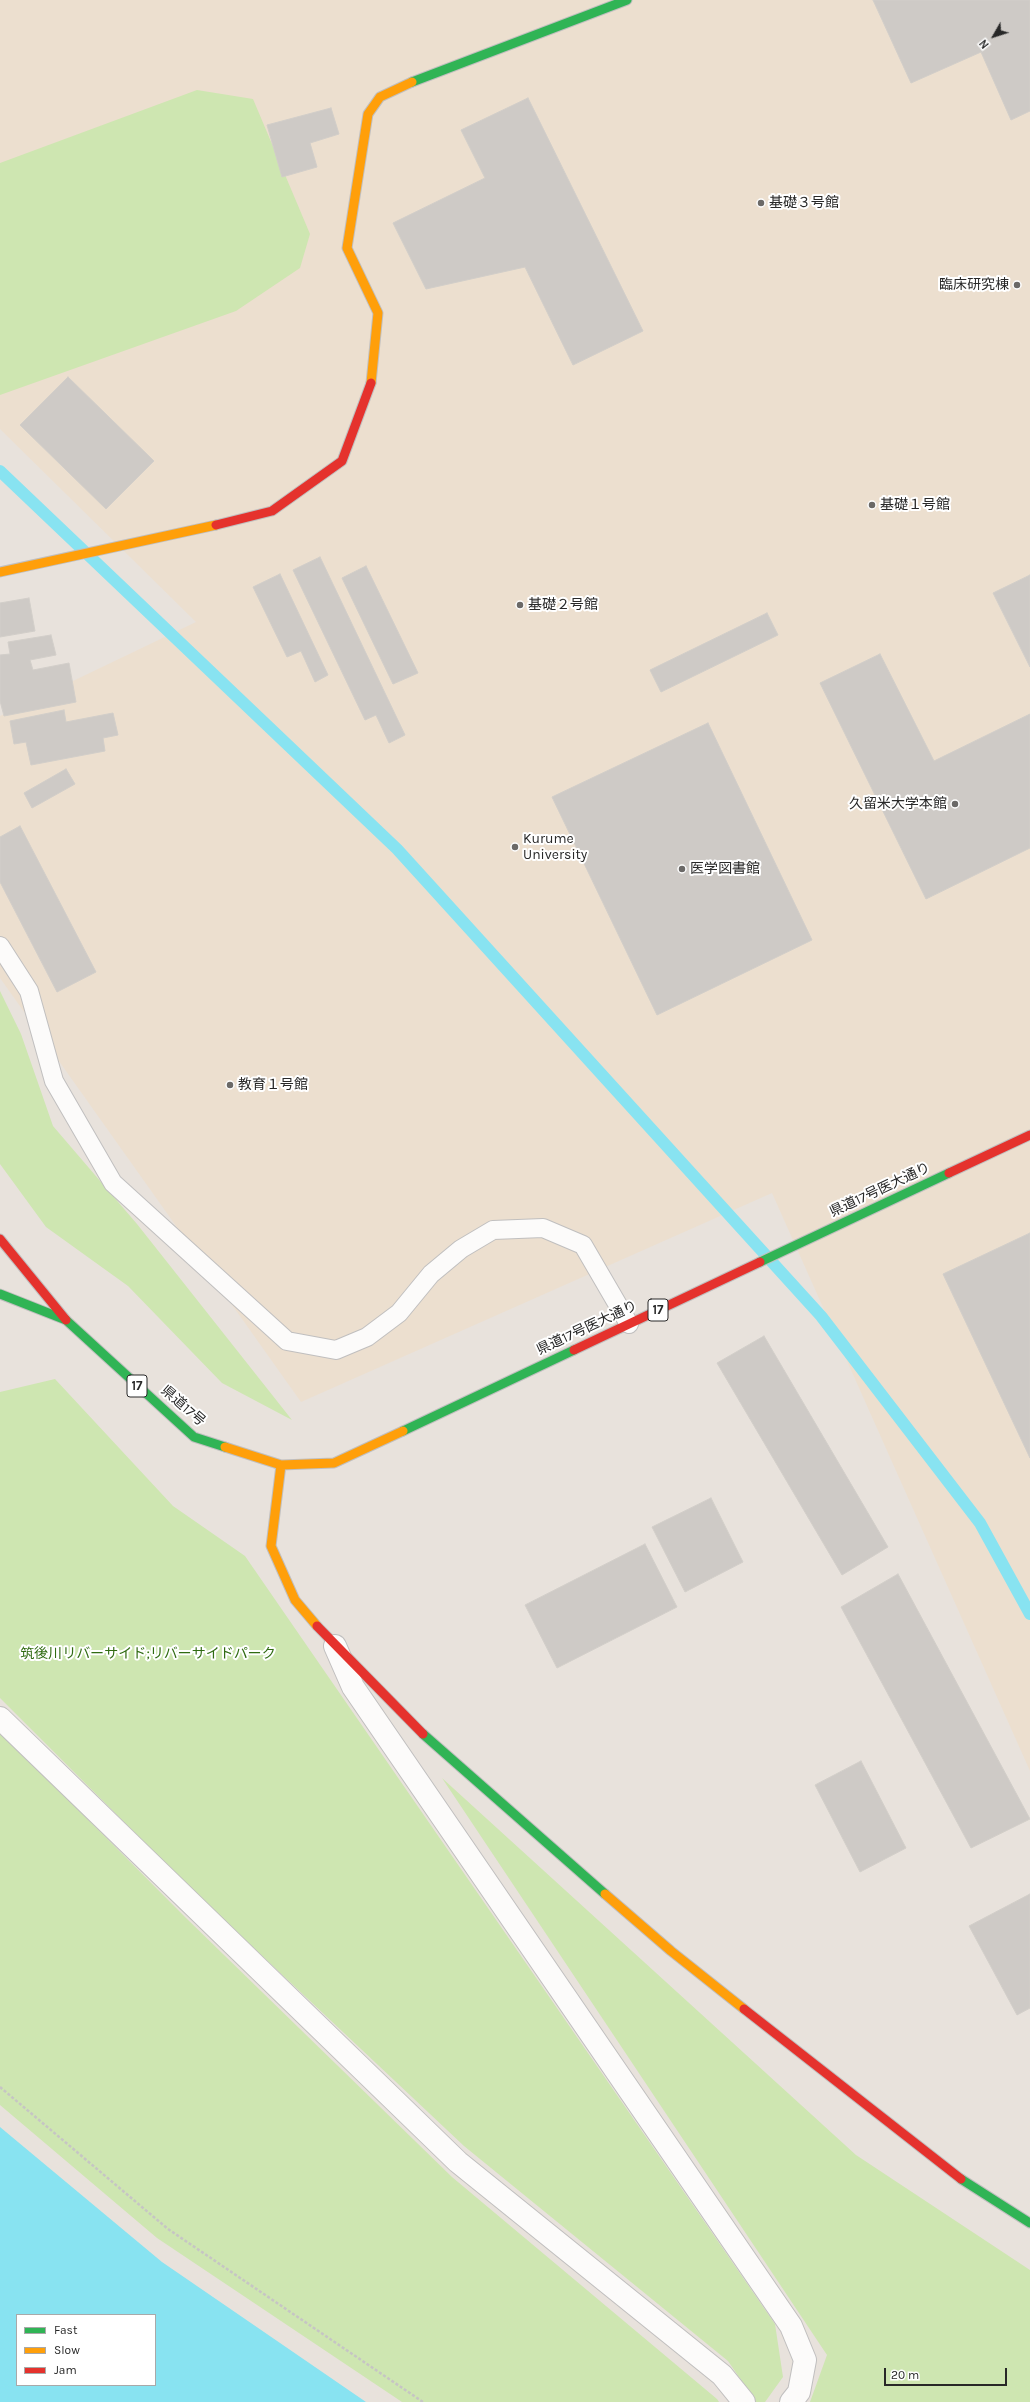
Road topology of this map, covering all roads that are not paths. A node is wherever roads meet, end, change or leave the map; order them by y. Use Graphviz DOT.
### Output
graph roads {
  1 [pos="627,0"];
  2 [pos="0,572"];
  3 [pos="0,946"];
  4 [pos="1030,1135"];
  5 [pos="0,1239"];
  6 [pos="0,1294"];
  7 [pos="66,1320"];
  8 [pos="629,1324"];
  9 [pos="281,1465"];
  10 [pos="335,1646"];
  11 [pos="0,1718"];
  12 [pos="1030,2223"];
  13 [pos="744,2402"];
  14 [pos="792,2402"];
  1 -- 2 [label="street"];
  3 -- 8 [label="lane"];
  4 -- 8 [label="street, 県道17号医大通り / 17"];
  5 -- 7 [label="street"];
  6 -- 7 [label="street, 県道17号 / 17"];
  7 -- 9 [label="street, 県道17号 / 17"];
  8 -- 9 [label="street, 県道17号医大通り / 17"];
  9 -- 10 [label="street"];
  10 -- 12 [label="street"];
  10 -- 14 [label="street"];
  11 -- 13 [label="street"];
}
